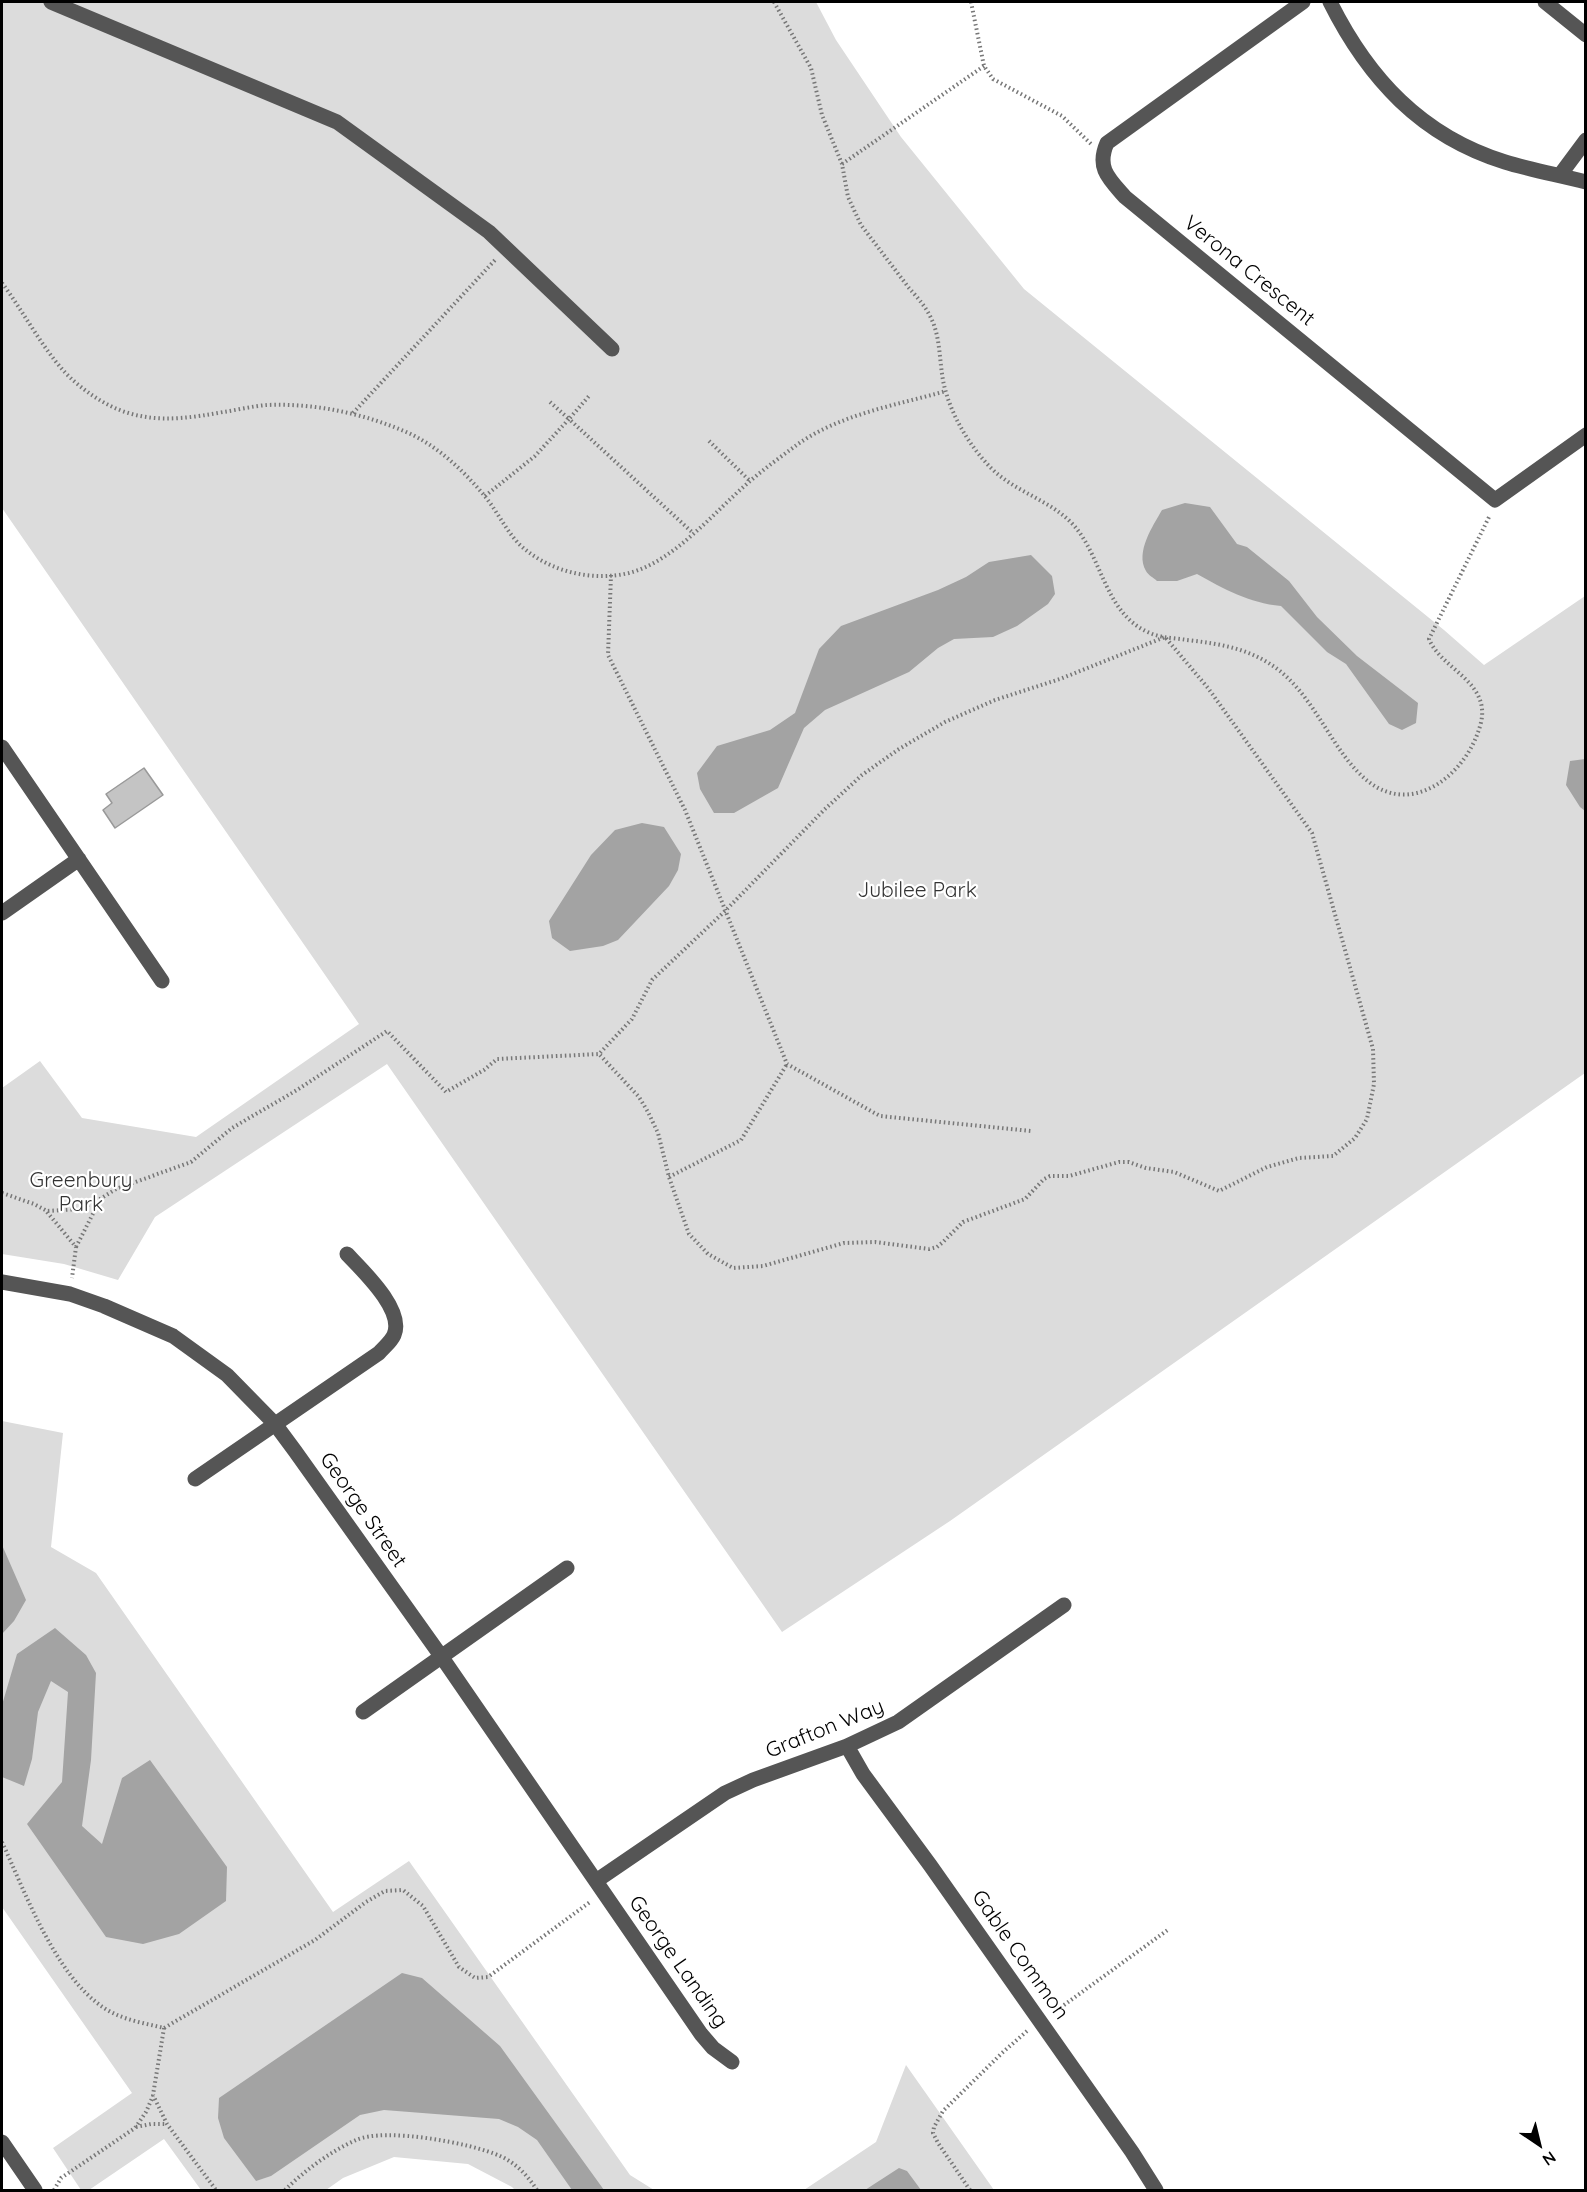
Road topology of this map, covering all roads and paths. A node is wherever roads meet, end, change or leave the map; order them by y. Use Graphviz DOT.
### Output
graph roads {
  1 [pos="51,2"];
  2 [pos="774,2"];
  3 [pos="970,2"];
  4 [pos="1303,2"];
  5 [pos="1330,2"];
  6 [pos="1545,2"];
  7 [pos="1586,34"];
  8 [pos="984,66"];
  9 [pos="1586,140"];
  10 [pos="1101,155"];
  11 [pos="842,164"];
  12 [pos="1560,175"];
  13 [pos="1586,182"];
  14 [pos="507,248"];
  15 [pos="2,283"];
  16 [pos="612,349"];
  17 [pos="946,391"];
  18 [pos="589,396"];
  19 [pos="550,402"];
  20 [pos="353,414"];
  21 [pos="569,419"];
  22 [pos="1586,435"];
  23 [pos="709,441"];
  24 [pos="750,481"];
  25 [pos="485,496"];
  26 [pos="1495,500"];
  27 [pos="693,533"];
  28 [pos="611,575"];
  29 [pos="1165,637"];
  30 [pos="2,747"];
  31 [pos="79,859"];
  32 [pos="725,911"];
  33 [pos="2,913"];
  34 [pos="162,981"];
  35 [pos="599,1054"];
  36 [pos="788,1064"];
  37 [pos="1031,1131"];
  38 [pos="669,1177"];
  39 [pos="2,1193"];
  40 [pos="100,1199"];
  41 [pos="47,1211"];
  42 [pos="76,1247"];
  43 [pos="347,1254"];
  44 [pos="2,1282"];
  45 [pos="70,1294"];
  46 [pos="275,1424"];
  47 [pos="195,1479"];
  48 [pos="567,1568"];
  49 [pos="1064,1605"];
  50 [pos="441,1656"];
  51 [pos="363,1712"];
  52 [pos="847,1746"];
  53 [pos="2,1842"];
  54 [pos="596,1881"];
  55 [pos="590,1901"];
  56 [pos="1169,1929"];
  57 [pos="1053,2012"];
  58 [pos="164,2028"];
  59 [pos="1026,2031"];
  60 [pos="732,2062"];
  61 [pos="153,2095"];
  62 [pos="167,2124"];
  63 [pos="135,2128"];
  64 [pos="2,2142"];
  65 [pos="32,2189"];
  66 [pos="54,2190"];
  67 [pos="216,2190"];
  68 [pos="285,2190"];
  69 [pos="537,2190"];
  70 [pos="970,2190"];
  71 [pos="1156,2190"];
  1 -- 14 [label="street"];
  2 -- 11 [label="path"];
  3 -- 8 [label="path"];
  4 -- 10 [label="street"];
  5 -- 12 [label="street"];
  6 -- 7 [label="street"];
  8 -- 10 [label="path"];
  8 -- 11 [label="path"];
  9 -- 12 [label="street"];
  10 -- 26 [label="street, Verona Crescent"];
  11 -- 17 [label="path"];
  12 -- 13 [label="street"];
  14 -- 16 [label="street"];
  14 -- 20 [label="path"];
  15 -- 20 [label="path"];
  17 -- 24 [label="path"];
  17 -- 29 [label="path"];
  18 -- 21 [label="path"];
  19 -- 21 [label="path"];
  20 -- 25 [label="path"];
  21 -- 25 [label="path"];
  21 -- 27 [label="path"];
  22 -- 26 [label="street"];
  23 -- 24 [label="path"];
  24 -- 27 [label="path"];
  25 -- 28 [label="path"];
  26 -- 29 [label="path"];
  27 -- 28 [label="path"];
  28 -- 32 [label="path"];
  29 -- 32 [label="path"];
  29 -- 38 [label="path"];
  30 -- 31 [label="street"];
  31 -- 33 [label="street"];
  31 -- 34 [label="street"];
  32 -- 35 [label="path"];
  32 -- 36 [label="path"];
  35 -- 38 [label="path"];
  35 -- 40 [label="path"];
  36 -- 37 [label="path"];
  36 -- 38 [label="path"];
  39 -- 41 [label="path"];
  40 -- 41 [label="path"];
  40 -- 42 [label="path"];
  41 -- 42 [label="path"];
  42 -- 45 [label="path"];
  43 -- 46 [label="street"];
  44 -- 45 [label="street, George Street"];
  45 -- 46 [label="street, George Street"];
  46 -- 47 [label="street"];
  46 -- 50 [label="street, George Street"];
  48 -- 50 [label="street"];
  49 -- 52 [label="street, Grafton Way"];
  50 -- 51 [label="street"];
  50 -- 54 [label="street, George Street"];
  52 -- 54 [label="street, Grafton Way"];
  52 -- 71 [label="street, Gable Common"];
  53 -- 58 [label="path"];
  54 -- 60 [label="street, George Landing"];
  55 -- 58 [label="path"];
  56 -- 57 [label="path"];
  58 -- 61 [label="path"];
  59 -- 70 [label="path"];
  61 -- 62 [label="path"];
  61 -- 63 [label="path"];
  62 -- 63 [label="path"];
  62 -- 67 [label="path"];
  63 -- 66 [label="path"];
  64 -- 65 [label="street"];
  68 -- 69 [label="path"];
}
